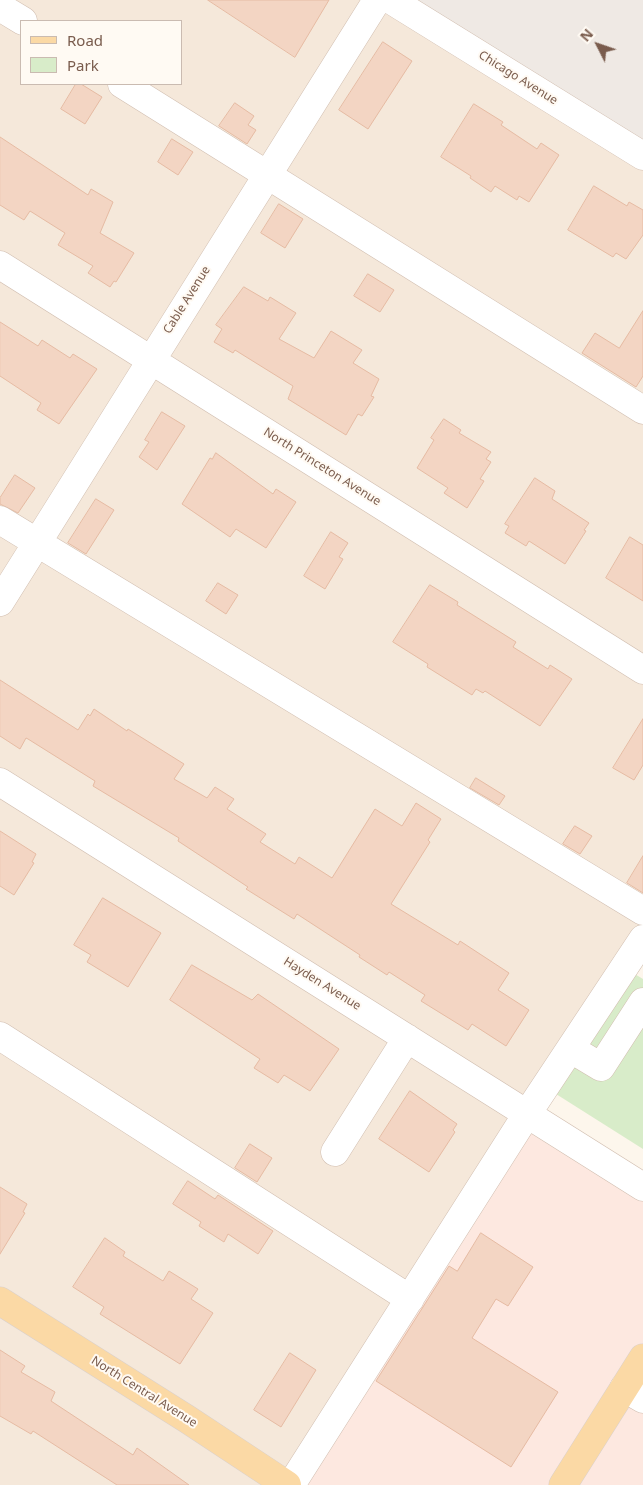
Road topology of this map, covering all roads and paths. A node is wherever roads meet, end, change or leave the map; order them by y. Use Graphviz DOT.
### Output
graph roads {
  1 [pos="377,0"];
  2 [pos="391,0"];
  3 [pos="0,7"];
  4 [pos="21,20"];
  5 [pos="124,85"];
  6 [pos="643,156"];
  7 [pos="266,175"];
  8 [pos="0,265"];
  9 [pos="150,360"];
  10 [pos="643,410"];
  11 [pos="0,520"];
  12 [pos="36,543"];
  13 [pos="0,602"];
  14 [pos="643,670"];
  15 [pos="0,782"];
  16 [pos="643,911"];
  17 [pos="643,939"];
  18 [pos="634,973"];
  19 [pos="643,1002"];
  20 [pos="0,1036"];
  21 [pos="407,1038"];
  22 [pos="571,1049"];
  23 [pos="528,1114"];
  24 [pos="336,1152"];
  25 [pos="643,1187"];
  26 [pos="410,1299"];
  27 [pos="0,1301"];
  28 [pos="643,1358"];
  29 [pos="634,1394"];
  30 [pos="279,1482"];
  31 [pos="563,1485"];
  1 -- 7 [label="street, Cable Avenue"];
  2 -- 6 [label="street, Chicago Avenue"];
  3 -- 4 [label="street"];
  5 -- 7 [label="street"];
  7 -- 9 [label="street, Cable Avenue"];
  7 -- 10 [label="street"];
  8 -- 9 [label="street, North Princeton Avenue"];
  9 -- 12 [label="street, Cable Avenue"];
  9 -- 14 [label="street, North Princeton Avenue"];
  11 -- 12 [label="street"];
  12 -- 13 [label="street, Cable Avenue"];
  12 -- 16 [label="street"];
  15 -- 21 [label="street, Hayden Avenue"];
  17 -- 18 [label="street"];
  18 -- 22 [label="street"];
  19 -- 22 [label="street"];
  20 -- 26 [label="street"];
  21 -- 23 [label="street, Hayden Avenue"];
  21 -- 24 [label="street"];
  22 -- 23 [label="street"];
  23 -- 25 [label="street, Hayden Avenue"];
  23 -- 26 [label="street"];
  26 -- 30 [label="street"];
  27 -- 30 [label="main road, North Central Avenue"];
  28 -- 29 [label="main road"];
  29 -- 31 [label="main road"];
}
